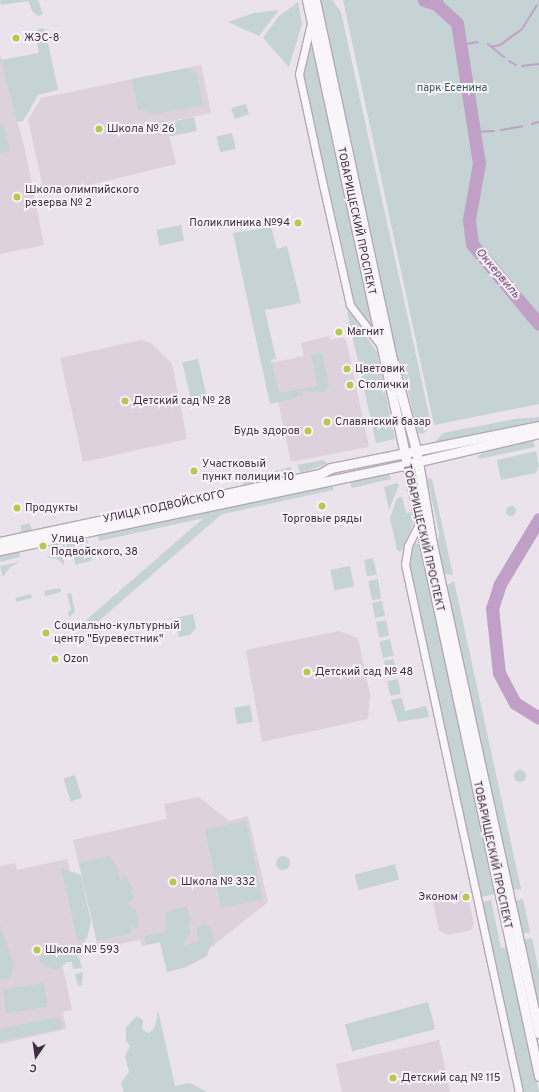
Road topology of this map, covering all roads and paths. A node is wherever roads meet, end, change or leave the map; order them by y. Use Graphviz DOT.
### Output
graph roads {
  1 [pos="307,0"];
  2 [pos="315,0"];
  3 [pos="312,21"];
  4 [pos="383,348"];
  5 [pos="539,426"];
  6 [pos="539,433"];
  7 [pos="416,450"];
  8 [pos="404,453"];
  9 [pos="418,462"];
  10 [pos="407,464"];
  11 [pos="419,524"];
  12 [pos="0,542"];
  13 [pos="0,550"];
  14 [pos="539,1033"];
  15 [pos="539,1076"];
  16 [pos="519,1092"];
  1 -- 3 [label="street, ТОВАРИЩЕСКИЙ ПРОСПЕКТ"];
  2 -- 7 [label="street, ТОВАРИЩЕСКИЙ ПРОСПЕКТ"];
  3 -- 4 [label="street, ТОВАРИЩЕСКИЙ ПРОСПЕКТ"];
  3 -- 4 [label="street"];
  4 -- 8 [label="street, ТОВАРИЩЕСКИЙ ПРОСПЕКТ"];
  5 -- 7 [label="street, УЛИЦА ПОДВОЙСКОГО"];
  6 -- 9 [label="street, УЛИЦА ПОДВОЙСКОГО"];
  7 -- 8 [label="street, УЛИЦА ПОДВОЙСКОГО"];
  7 -- 9 [label="street, ТОВАРИЩЕСКИЙ ПРОСПЕКТ"];
  8 -- 10 [label="street, ТОВАРИЩЕСКИЙ ПРОСПЕКТ"];
  8 -- 12 [label="street, УЛИЦА ПОДВОЙСКОГО"];
  9 -- 10 [label="street, УЛИЦА ПОДВОЙСКОГО"];
  9 -- 14 [label="street, ТОВАРИЩЕСКИЙ ПРОСПЕКТ"];
  10 -- 11 [label="street, ТОВАРИЩЕСКИЙ ПРОСПЕКТ"];
  10 -- 13 [label="street, УЛИЦА ПОДВОЙСКОГО"];
  11 -- 15 [label="street, ТОВАРИЩЕСКИЙ ПРОСПЕКТ"];
  11 -- 16 [label="street"];
}
